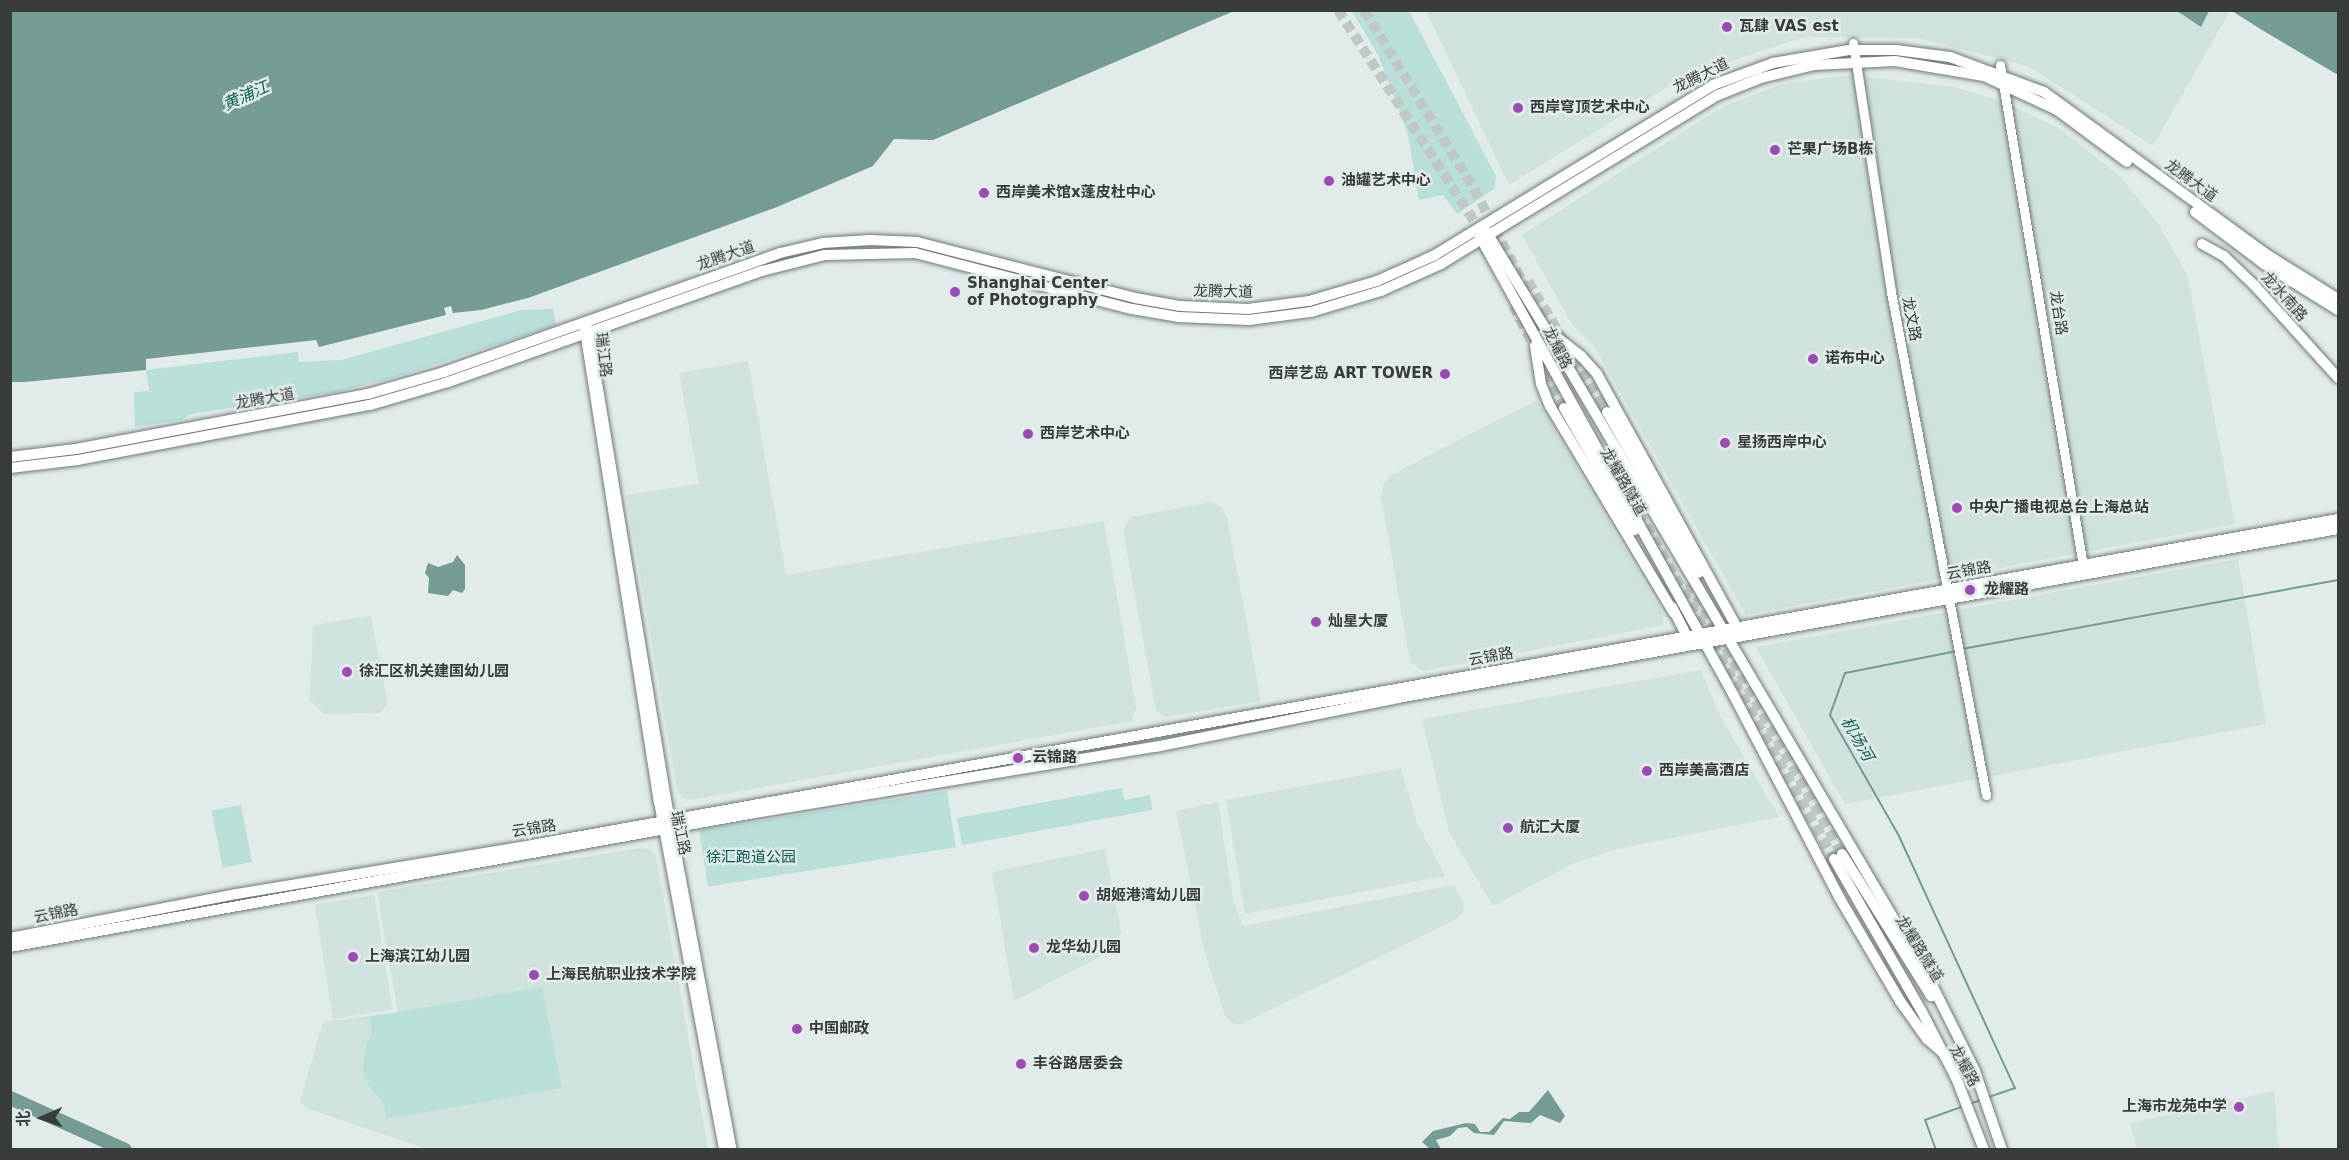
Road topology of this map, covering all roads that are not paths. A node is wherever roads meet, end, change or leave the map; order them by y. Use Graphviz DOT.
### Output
graph roads {
  1 [pos="1854,51"];
  2 [pos="2002,73"];
  3 [pos="2190,204"];
  4 [pos="1481,229"];
  5 [pos="2202,244"];
  6 [pos="2338,299"];
  7 [pos="2338,310"];
  8 [pos="1522,312"];
  9 [pos="584,322"];
  10 [pos="1545,328"];
  11 [pos="587,333"];
  12 [pos="2338,378"];
  13 [pos="1564,408"];
  14 [pos="1607,412"];
  15 [pos="10,457"];
  16 [pos="10,468"];
  17 [pos="2338,519"];
  18 [pos="2338,528"];
  19 [pos="2083,566"];
  20 [pos="1699,573"];
  21 [pos="1948,594"];
  22 [pos="1727,608"];
  23 [pos="1679,610"];
  24 [pos="1717,618"];
  25 [pos="1737,628"];
  26 [pos="1727,634"];
  27 [pos="1687,637"];
  28 [pos="1701,639"];
  29 [pos="1986,795"];
  30 [pos="668,825"];
  31 [pos="10,938"];
  32 [pos="10,947"];
  33 [pos="1943,1053"];
  34 [pos="1970,1061"];
  35 [pos="723,1149"];
  36 [pos="732,1149"];
  37 [pos="1984,1149"];
  38 [pos="2002,1149"];
  1 -- 2 [label="main road, 龙腾大道"];
  1 -- 4 [label="main road, 龙腾大道"];
  1 -- 21 [label="street, 龙文路"];
  2 -- 3 [label="main road, 龙腾大道"];
  2 -- 19 [label="street, 龙台路"];
  3 -- 6 [label="main road, 龙腾大道"];
  3 -- 7 [label="main road, 龙腾大道"];
  4 -- 8 [label="main road, 龙耀路"];
  4 -- 9 [label="main road, 龙腾大道"];
  4 -- 10 [label="main road, 龙耀路"];
  4 -- 11 [label="main road, 龙腾大道"];
  5 -- 12 [label="main road, 龙水南路"];
  8 -- 23 [label="main road, 龙耀路"];
  8 -- 23 [label="main road, 龙耀路"];
  9 -- 11 [label="street, 瑞江路"];
  9 -- 15 [label="main road, 龙腾大道"];
  10 -- 22 [label="main road, 龙耀路"];
  10 -- 24 [label="main road, 龙耀路"];
  11 -- 16 [label="main road, 龙腾大道"];
  11 -- 30 [label="street, 瑞江路"];
  13 -- 23 [label="main road, 龙耀路隧道"];
  14 -- 20 [label="main road, 龙耀路隧道"];
  17 -- 19 [label="main road, 云锦路"];
  18 -- 21 [label="main road, 云锦路"];
  19 -- 21 [label="main road, 云锦路"];
  20 -- 22 [label="main road, 龙耀路隧道"];
  20 -- 24 [label="main road, 龙耀路隧道"];
  21 -- 25 [label="main road, 云锦路"];
  21 -- 26 [label="main road, 云锦路"];
  21 -- 29 [label="street, 龙文路"];
  22 -- 25 [label="main road, 龙耀路"];
  23 -- 27 [label="main road, 龙耀路隧道"];
  23 -- 28 [label="main road, 龙耀路"];
  24 -- 26 [label="main road, 龙耀路"];
  25 -- 26 [label="main road, 云锦路"];
  26 -- 28 [label="main road, 云锦路"];
  26 -- 34 [label="main road, 龙耀路"];
  27 -- 28 [label="main road, 云锦路"];
  27 -- 30 [label="main road, 云锦路"];
  28 -- 30 [label="main road, 云锦路"];
  28 -- 33 [label="main road, 龙耀路"];
  30 -- 31 [label="main road, 云锦路"];
  30 -- 32 [label="main road, 云锦路"];
  30 -- 35 [label="street, 瑞江路"];
  30 -- 36 [label="street, 瑞江路"];
  33 -- 34 [label="main road, 龙耀路隧道"];
  33 -- 37 [label="main road, 龙耀路"];
  34 -- 38 [label="main road, 龙耀路"];
}
